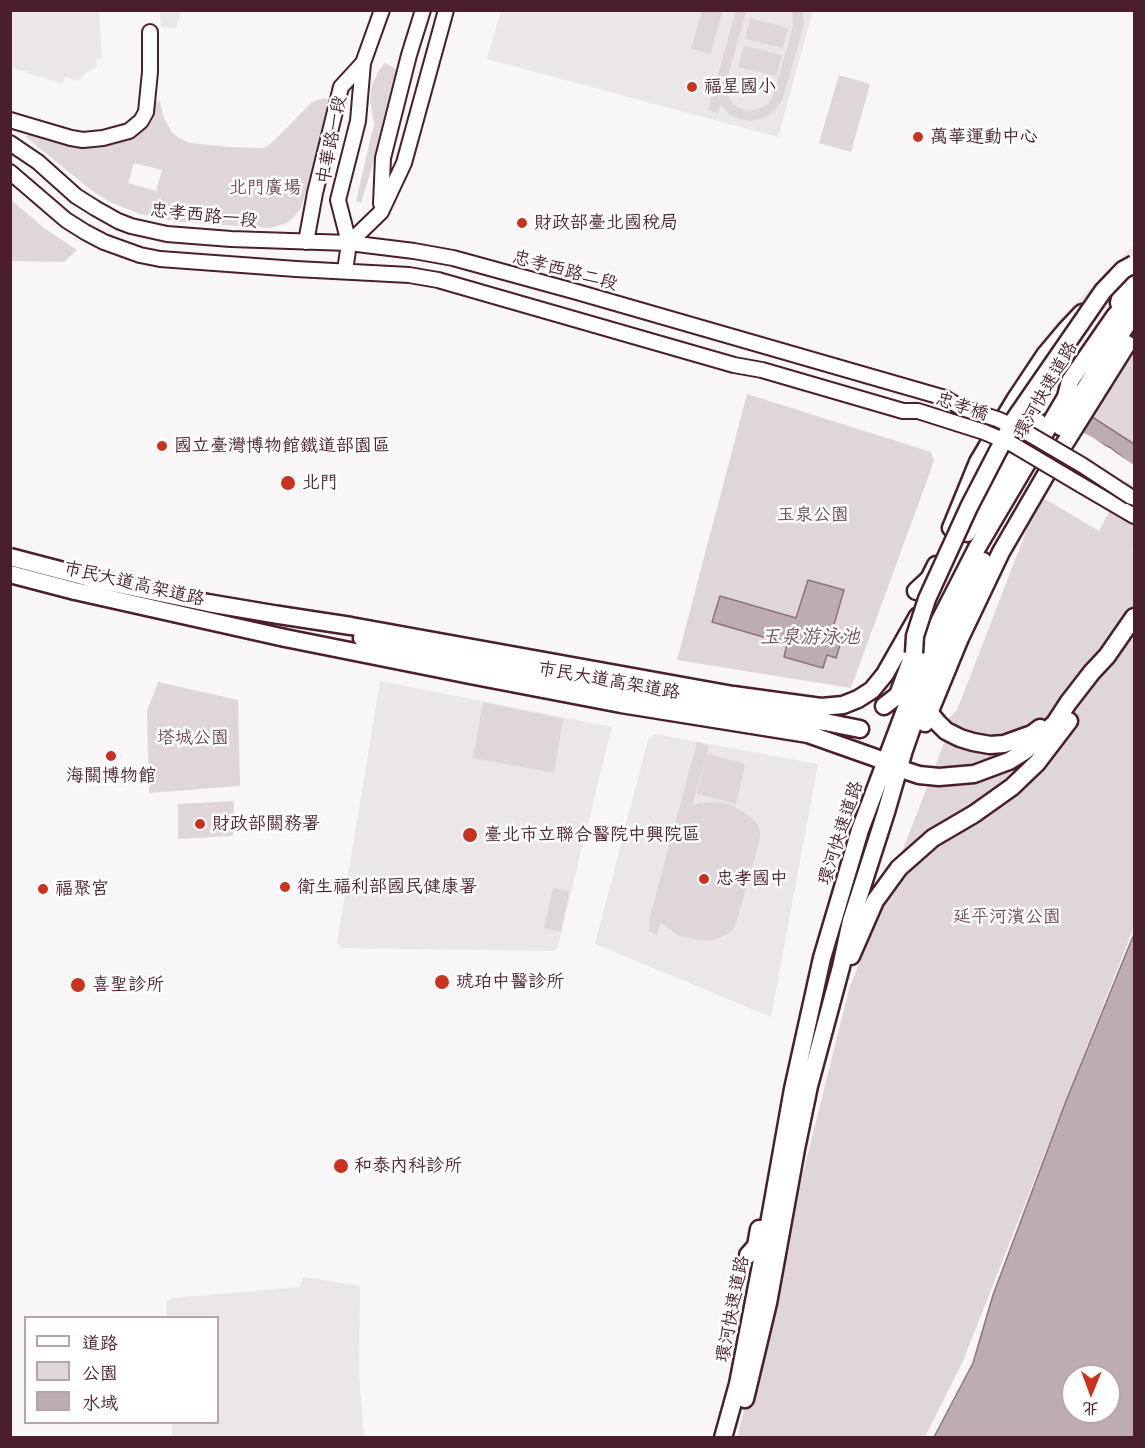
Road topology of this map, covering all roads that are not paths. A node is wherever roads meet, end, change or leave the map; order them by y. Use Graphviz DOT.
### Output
graph roads {
  1 [pos="382,10"];
  2 [pos="423,10"];
  3 [pos="446,10"];
  4 [pos="150,32"];
  5 [pos="363,63"];
  6 [pos="10,120"];
  7 [pos="10,143"];
  8 [pos="10,171"];
  9 [pos="381,212"];
  10 [pos="306,242"];
  11 [pos="349,243"];
  12 [pos="1134,263"];
  13 [pos="345,271"];
  14 [pos="1134,278"];
  15 [pos="1134,295"];
  16 [pos="1134,314"];
  17 [pos="1115,316"];
  18 [pos="1134,333"];
  19 [pos="768,347"];
  20 [pos="1070,381"];
  21 [pos="1134,500"];
  22 [pos="1134,516"];
  23 [pos="10,556"];
  24 [pos="938,560"];
  25 [pos="10,574"];
  26 [pos="921,595"];
  27 [pos="279,615"];
  28 [pos="1134,617"];
  29 [pos="285,638"];
  30 [pos="413,652"];
  31 [pos="1107,656"];
  32 [pos="1068,704"];
  33 [pos="884,706"];
  34 [pos="860,729"];
  35 [pos="832,998"];
  36 [pos="748,1255"];
  37 [pos="723,1437"];
  38 [pos="734,1437"];
  1 -- 5 [label="main road, 中華路一段"];
  2 -- 9 [label="main road"];
  3 -- 9 [label="main road"];
  4 -- 6 [label="main road"];
  5 -- 10 [label="main road"];
  5 -- 11 [label="main road, 中華路一段"];
  7 -- 10 [label="main road, 忠孝西路一段"];
  8 -- 13 [label="main road"];
  9 -- 11 [label="main road"];
  10 -- 11 [label="main road, 忠孝西路一段"];
  11 -- 13 [label="main road, 中華路一段"];
  11 -- 19 [label="main road, 忠孝西路二段"];
  12 -- 24 [label="highway, bridge"];
  12 -- 26 [label="highway, bridge"];
  13 -- 22 [label="main road, 忠孝橋, bridge"];
  14 -- 17 [label="highway"];
  15 -- 17 [label="highway, 環河快速道路"];
  16 -- 35 [label="highway, 環河快速道路, bridge"];
  17 -- 20 [label="highway, 環河快速道路"];
  18 -- 36 [label="highway, bridge"];
  19 -- 21 [label="main road, 忠孝橋, bridge"];
  20 -- 26 [label="highway, bridge"];
  20 -- 37 [label="highway, 環河快速道路, bridge"];
  23 -- 27 [label="highway, 市民大道高架道路, bridge"];
  24 -- 26 [label="highway"];
  24 -- 33 [label="highway"];
  25 -- 29 [label="highway, 市民大道高架道路, bridge"];
  26 -- 27 [label="highway, 市民大道高架道路, bridge"];
  26 -- 32 [label="highway, bridge"];
  27 -- 30 [label="highway"];
  28 -- 31 [label="highway, 市民大道高架道路"];
  29 -- 30 [label="highway"];
  29 -- 32 [label="highway, 市民大道高架道路"];
  30 -- 34 [label="highway"];
  31 -- 32 [label="highway, 市民大道高架道路"];
  31 -- 35 [label="highway"];
  35 -- 38 [label="highway, 環河快速道路"];
}
